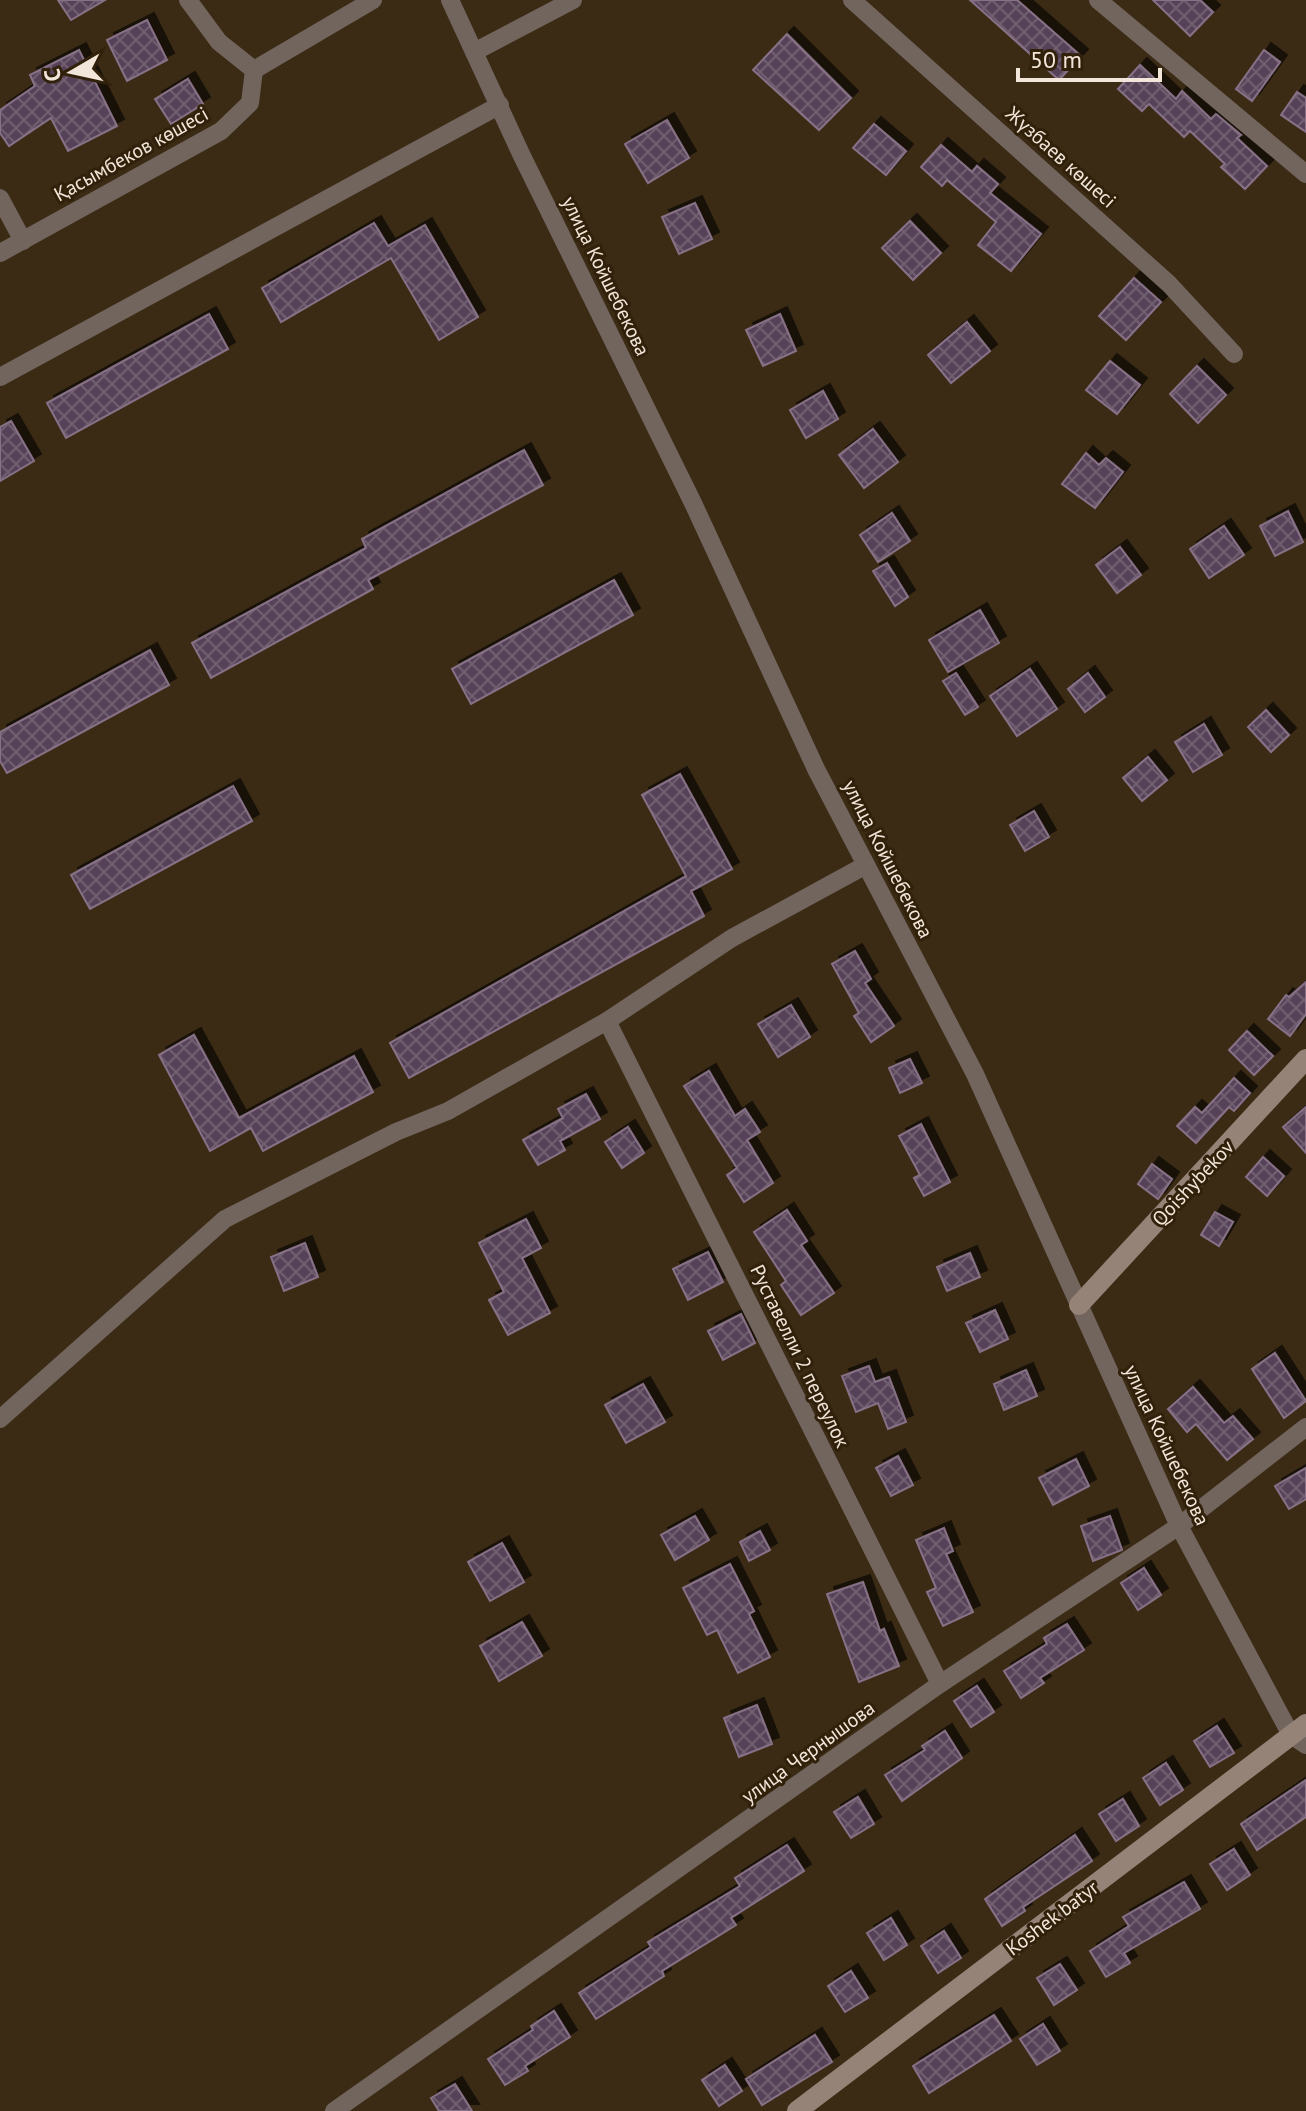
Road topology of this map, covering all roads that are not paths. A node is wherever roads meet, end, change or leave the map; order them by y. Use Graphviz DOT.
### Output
graph roads {
  1 [pos="188,0"];
  2 [pos="373,0"];
  3 [pos="450,0"];
  4 [pos="573,0"];
  5 [pos="852,0"];
  6 [pos="1098,0"];
  7 [pos="474,52"];
  8 [pos="254,70"];
  9 [pos="500,105"];
  10 [pos="1306,174"];
  11 [pos="0,198"];
  12 [pos="23,241"];
  13 [pos="0,253"];
  14 [pos="1234,354"];
  15 [pos="0,377"];
  16 [pos="866,865"];
  17 [pos="607,1021"];
  18 [pos="1306,1059"];
  19 [pos="1079,1305"];
  20 [pos="0,1419"];
  21 [pos="1306,1427"];
  22 [pos="1179,1526"];
  23 [pos="940,1684"];
  24 [pos="1301,1735"];
  25 [pos="334,2111"];
  26 [pos="797,2111"];
  1 -- 8 [label="street"];
  2 -- 8 [label="street"];
  3 -- 7 [label="street, улица Койшебекова"];
  4 -- 7 [label="street"];
  5 -- 14 [label="street, Жүзбаев көшесі"];
  6 -- 10 [label="street"];
  7 -- 9 [label="street, улица Койшебекова"];
  8 -- 12 [label="street, Қасымбеков көшесі"];
  9 -- 15 [label="street"];
  9 -- 16 [label="street, улица Койшебекова"];
  11 -- 12 [label="street"];
  12 -- 13 [label="street, Қасымбеков көшесі"];
  16 -- 17 [label="street"];
  16 -- 19 [label="street, улица Койшебекова"];
  17 -- 20 [label="street"];
  17 -- 23 [label="street, Руставелли 2 переулок"];
  18 -- 19 [label="street, Qoishybekov"];
  19 -- 22 [label="street, улица Койшебекова"];
  21 -- 22 [label="street, улица Чернышова"];
  22 -- 23 [label="street, улица Чернышова"];
  22 -- 24 [label="street, улица Койшебекова"];
  23 -- 25 [label="street, улица Чернышова"];
  24 -- 26 [label="street, Koshek batyr"];
}
